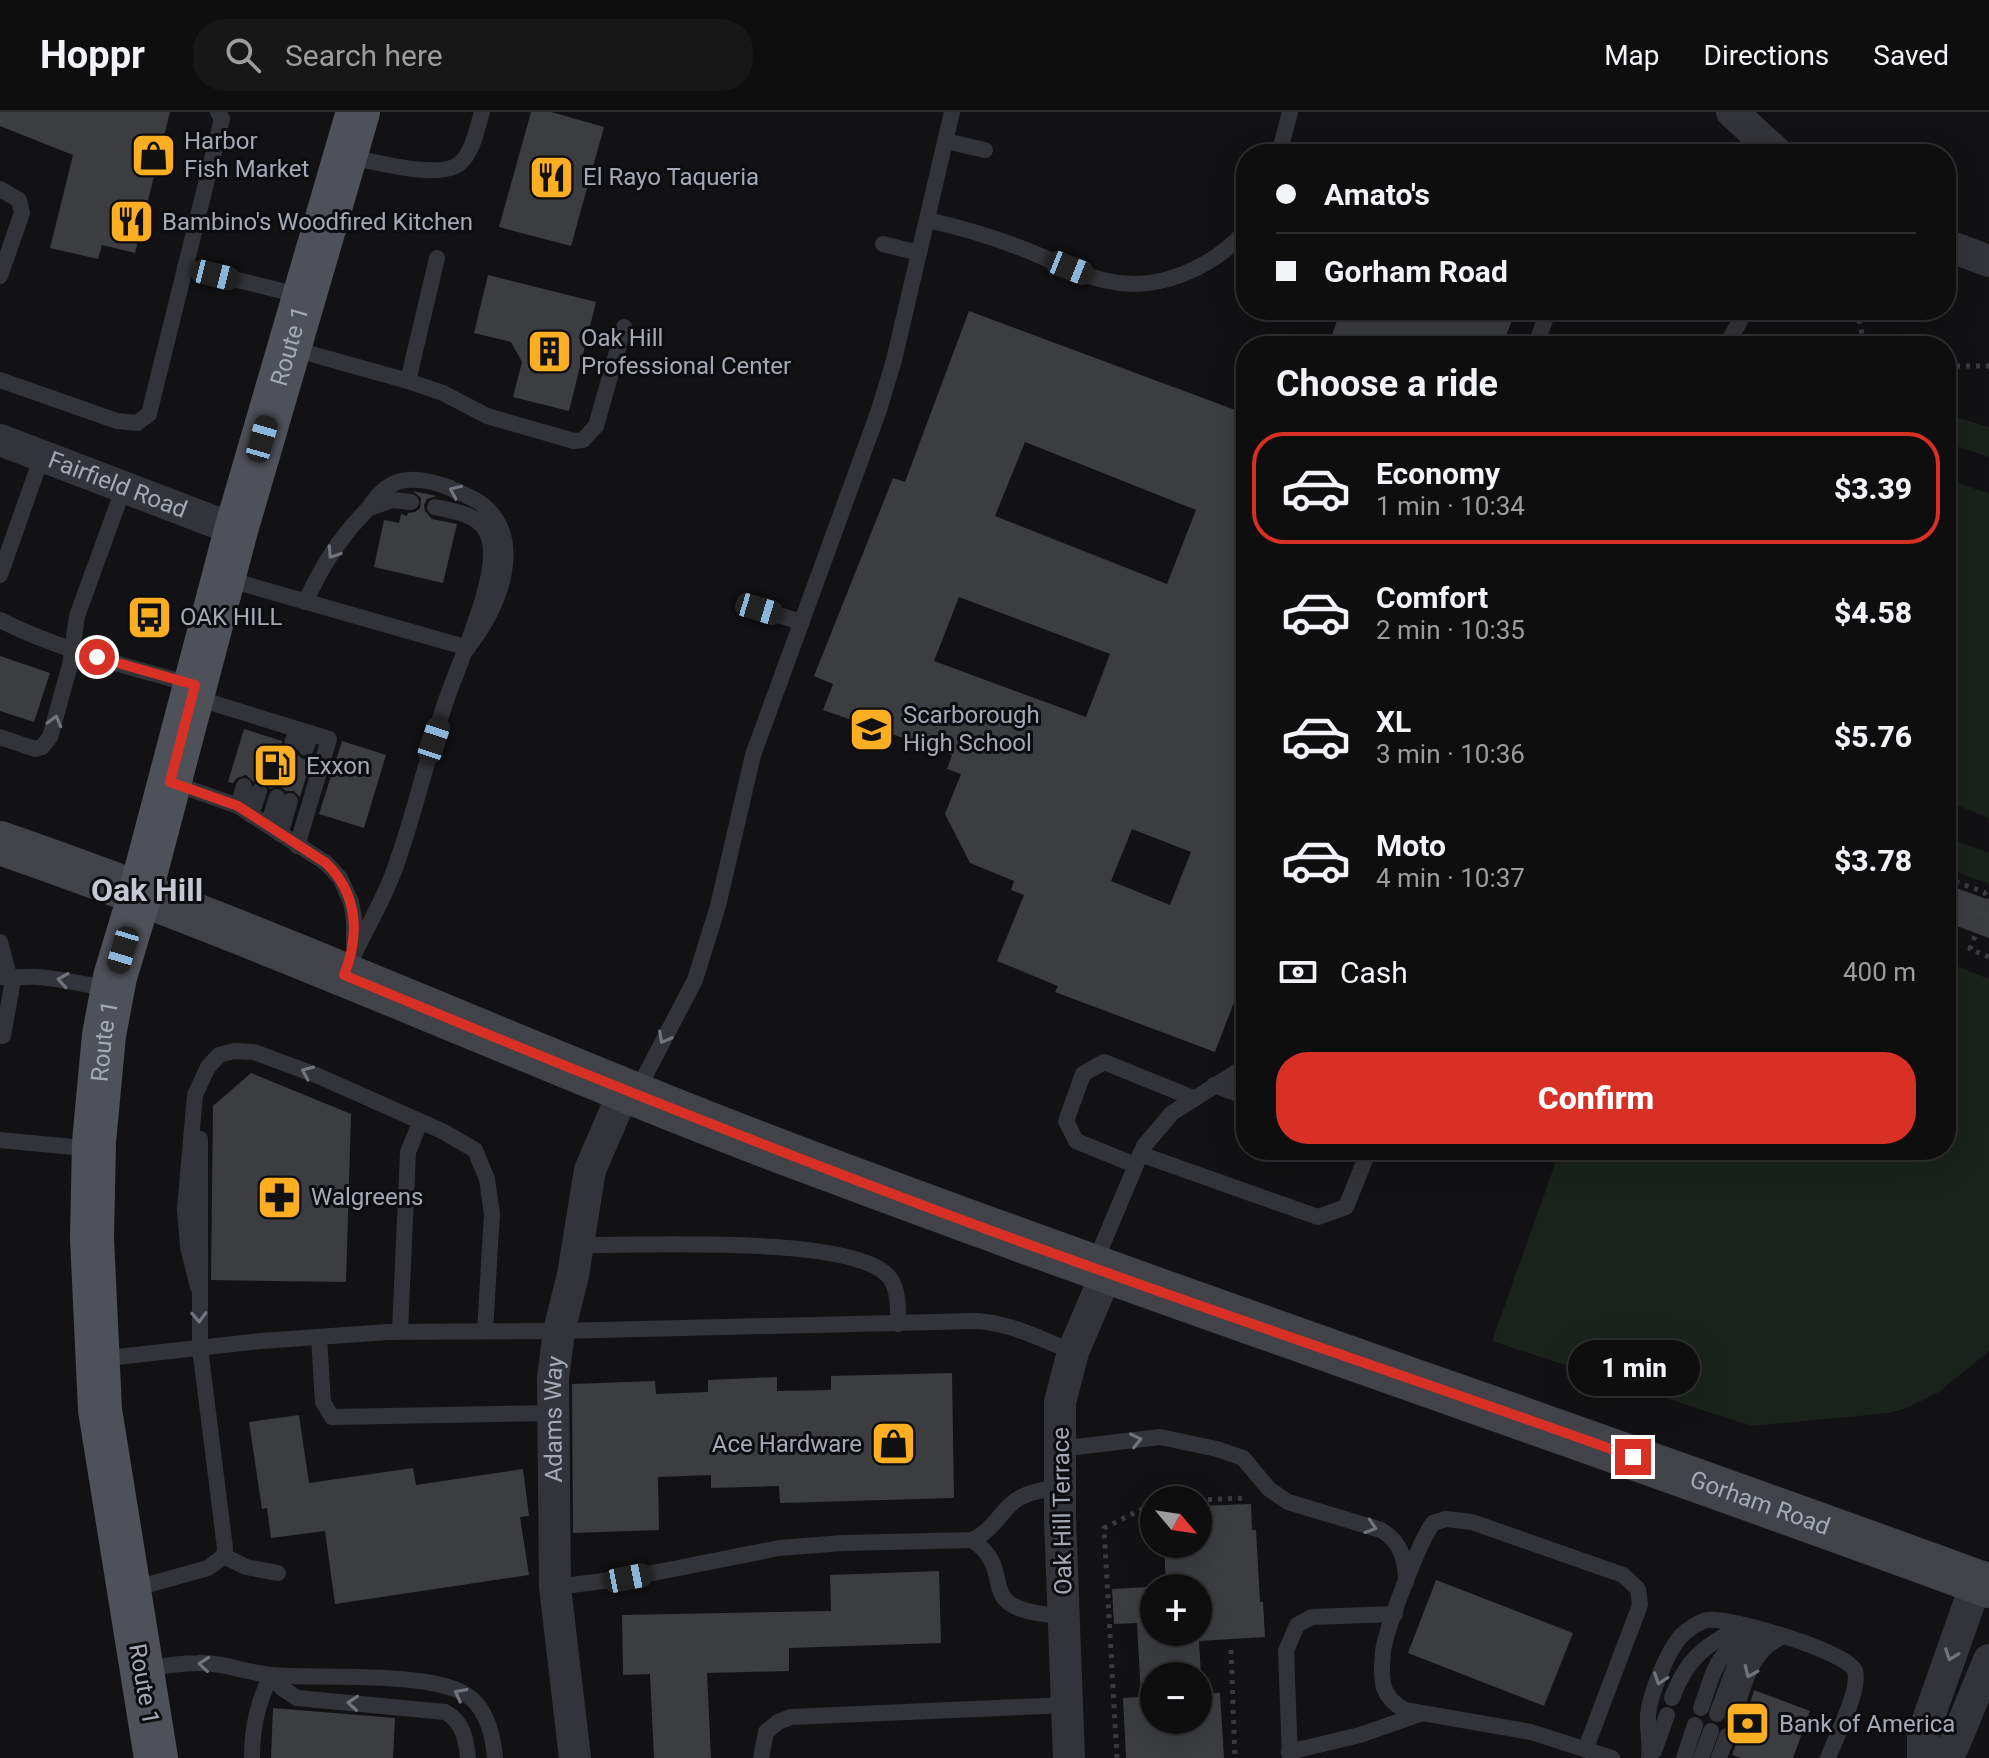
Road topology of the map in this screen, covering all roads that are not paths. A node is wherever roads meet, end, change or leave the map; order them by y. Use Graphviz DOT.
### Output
graph roads {
  1 [pos="218,112"];
  2 [pos="358,112"];
  3 [pos="482,112"];
  4 [pos="952,112"];
  5 [pos="1290,112"];
  6 [pos="1732,112"];
  7 [pos="945,141"];
  8 [pos="1282,144"];
  9 [pos="1767,144"];
  10 [pos="985,150"];
  11 [pos="345,156"];
  12 [pos="0,189"];
  13 [pos="927,220"];
  14 [pos="1236,239"];
  15 [pos="883,244"];
  16 [pos="1956,249"];
  17 [pos="919,253"];
  18 [pos="437,258"];
  19 [pos="1989,261"];
  20 [pos="185,267"];
  21 [pos="0,276"];
  22 [pos="303,297"];
  23 [pos="624,327"];
  24 [pos="288,348"];
  25 [pos="0,380"];
  26 [pos="408,381"];
  27 [pos="0,440"];
  28 [pos="42,456"];
  29 [pos="124,487"];
  30 [pos="411,502"];
  31 [pos="435,507"];
  32 [pos="368,509"];
  33 [pos="236,530"];
  34 [pos="0,575"];
  35 [pos="223,578"];
  36 [pos="305,602"];
  37 [pos="759,609"];
  38 [pos="0,620"];
  39 [pos="801,622"];
  40 [pos="468,648"];
  41 [pos="72,650"];
  42 [pos="194,691"];
  43 [pos="0,737"];
  44 [pos="170,782"];
  45 [pos="252,789"];
  46 [pos="283,799"];
  47 [pos="245,811"];
  48 [pos="274,830"];
  49 [pos="0,843"];
  50 [pos="297,846"];
  51 [pos="140,894"];
  52 [pos="0,942"];
  53 [pos="348,965"];
  54 [pos="5,980"];
  55 [pos="113,990"];
  56 [pos="3,1036"];
  57 [pos="1236,1072"];
  58 [pos="1214,1085"];
  59 [pos="629,1093"];
  60 [pos="1236,1093"];
  61 [pos="1193,1098"];
  62 [pos="420,1123"];
  63 [pos="0,1140"];
  64 [pos="94,1149"];
  65 [pos="1137,1159"];
  66 [pos="1365,1160"];
  67 [pos="578,1245"];
  68 [pos="1100,1270"];
  69 [pos="898,1324"];
  70 [pos="485,1330"];
  71 [pos="400,1331"];
  72 [pos="559,1331"];
  73 [pos="319,1337"];
  74 [pos="200,1348"];
  75 [pos="1073,1352"];
  76 [pos="97,1359"];
  77 [pos="554,1413"];
  78 [pos="1059,1449"];
  79 [pos="1059,1487"];
  80 [pos="972,1540"];
  81 [pos="224,1556"];
  82 [pos="278,1573"];
  83 [pos="1983,1583"];
  84 [pos="1406,1584"];
  85 [pos="555,1587"];
  86 [pos="128,1590"];
  87 [pos="1395,1614"];
  88 [pos="1063,1616"];
  89 [pos="1744,1625"];
  90 [pos="1774,1634"];
  91 [pos="1989,1660"];
  92 [pos="141,1670"];
  93 [pos="271,1675"];
  94 [pos="1672,1698"];
  95 [pos="1067,1705"];
  96 [pos="1421,1714"];
  97 [pos="1667,1715"];
  98 [pos="1714,1722"];
  99 [pos="1586,1748"];
  100 [pos="466,1754"];
  101 [pos="1290,1755"];
  102 [pos="156,1758"];
  103 [pos="252,1758"];
  104 [pos="495,1758"];
  105 [pos="575,1758"];
  106 [pos="761,1758"];
  107 [pos="1069,1758"];
  108 [pos="1612,1758"];
  109 [pos="1651,1758"];
  110 [pos="1684,1758"];
  111 [pos="1701,1758"];
  112 [pos="1719,1758"];
  113 [pos="1828,1758"];
  114 [pos="1923,1758"];
  115 [pos="1938,1758"];
  1 -- 20 [label="lane"];
  2 -- 11 [label="main road, Route 1"];
  3 -- 11 [label="lane"];
  4 -- 7 [label="lane"];
  5 -- 8 [label="lane"];
  6 -- 9 [label="street"];
  7 -- 10 [label="lane"];
  7 -- 13 [label="lane"];
  11 -- 22 [label="main road, Route 1"];
  12 -- 21 [label="lane"];
  13 -- 14 [label="lane"];
  13 -- 17 [label="lane"];
  15 -- 17 [label="lane"];
  16 -- 19 [label="street"];
  17 -- 39 [label="lane"];
  18 -- 26 [label="lane"];
  20 -- 22 [label="lane"];
  20 -- 25 [label="lane"];
  22 -- 24 [label="main road, Route 1"];
  23 -- 26 [label="lane"];
  24 -- 26 [label="lane"];
  24 -- 33 [label="main road, Route 1"];
  27 -- 28 [label="street, Fairfield Road"];
  28 -- 29 [label="street, Fairfield Road"];
  28 -- 34 [label="lane"];
  29 -- 33 [label="street, Fairfield Road"];
  29 -- 41 [label="lane"];
  30 -- 32 [label="lane"];
  31 -- 40 [label="lane"];
  32 -- 36 [label="lane, one-way"];
  40 -- 32 [label="lane, one-way"];
  33 -- 35 [label="main road, Route 1"];
  35 -- 36 [label="lane"];
  35 -- 42 [label="main road, Route 1"];
  36 -- 40 [label="lane"];
  37 -- 39 [label="lane"];
  38 -- 41 [label="lane"];
  39 -- 59 [label="lane, one-way"];
  40 -- 53 [label="lane"];
  41 -- 42 [label="lane"];
  43 -- 41 [label="lane, one-way"];
  42 -- 44 [label="main road, Route 1"];
  42 -- 50 [label="lane"];
  44 -- 47 [label="lane"];
  44 -- 51 [label="main road, Route 1"];
  45 -- 47 [label="lane"];
  46 -- 48 [label="lane"];
  47 -- 48 [label="lane"];
  48 -- 50 [label="lane"];
  49 -- 51 [label="main road, Gorham Road"];
  50 -- 53 [label="lane"];
  51 -- 53 [label="main road, Gorham Road"];
  51 -- 55 [label="main road, Route 1"];
  52 -- 54 [label="lane"];
  53 -- 59 [label="main road, Gorham Road"];
  55 -- 54 [label="lane, one-way"];
  54 -- 56 [label="lane"];
  55 -- 64 [label="main road, Route 1"];
  57 -- 58 [label="lane"];
  58 -- 60 [label="lane"];
  58 -- 61 [label="lane"];
  59 -- 67 [label="street, Adams Way"];
  59 -- 68 [label="main road, Gorham Road"];
  61 -- 65 [label="lane"];
  61 -- 65 [label="lane"];
  62 -- 70 [label="lane"];
  62 -- 71 [label="lane"];
  62 -- 74 [label="lane, one-way"];
  63 -- 64 [label="lane"];
  64 -- 76 [label="main road, Route 1"];
  65 -- 66 [label="lane"];
  65 -- 68 [label="lane"];
  67 -- 69 [label="lane"];
  67 -- 72 [label="street, Adams Way"];
  68 -- 75 [label="street, Oak Hill Terrace"];
  68 -- 83 [label="main road, Gorham Road"];
  69 -- 72 [label="lane"];
  69 -- 75 [label="lane"];
  70 -- 71 [label="lane"];
  70 -- 72 [label="lane"];
  71 -- 73 [label="lane"];
  72 -- 77 [label="street, Adams Way"];
  73 -- 74 [label="lane"];
  73 -- 77 [label="lane"];
  74 -- 76 [label="lane"];
  74 -- 81 [label="lane"];
  75 -- 78 [label="street, Oak Hill Terrace"];
  76 -- 86 [label="main road, Route 1"];
  77 -- 85 [label="street, Adams Way"];
  78 -- 79 [label="street, Oak Hill Terrace"];
  78 -- 84 [label="lane, one-way"];
  79 -- 80 [label="lane"];
  79 -- 88 [label="street, Oak Hill Terrace"];
  80 -- 85 [label="lane"];
  80 -- 88 [label="lane"];
  81 -- 82 [label="lane"];
  81 -- 86 [label="lane"];
  83 -- 114 [label="street, one-way"];
  84 -- 87 [label="lane"];
  84 -- 99 [label="lane"];
  85 -- 105 [label="street, Adams Way"];
  86 -- 92 [label="main road, Route 1"];
  87 -- 96 [label="lane"];
  87 -- 101 [label="lane"];
  88 -- 95 [label="street, Oak Hill Terrace"];
  89 -- 90 [label="lane"];
  89 -- 94 [label="lane"];
  89 -- 109 [label="lane, one-way"];
  90 -- 98 [label="lane, one-way"];
  90 -- 98 [label="lane"];
  90 -- 113 [label="lane"];
  91 -- 115 [label="street"];
  93 -- 92 [label="lane, one-way"];
  92 -- 102 [label="main road, Route 1"];
  100 -- 93 [label="lane, one-way"];
  93 -- 103 [label="lane"];
  104 -- 93 [label="lane, one-way"];
  95 -- 106 [label="lane"];
  95 -- 107 [label="street, Oak Hill Terrace"];
  96 -- 99 [label="lane"];
  96 -- 101 [label="lane"];
  97 -- 109 [label="lane"];
  98 -- 110 [label="lane"];
  98 -- 111 [label="lane"];
  98 -- 112 [label="lane"];
  99 -- 108 [label="lane"];
}
